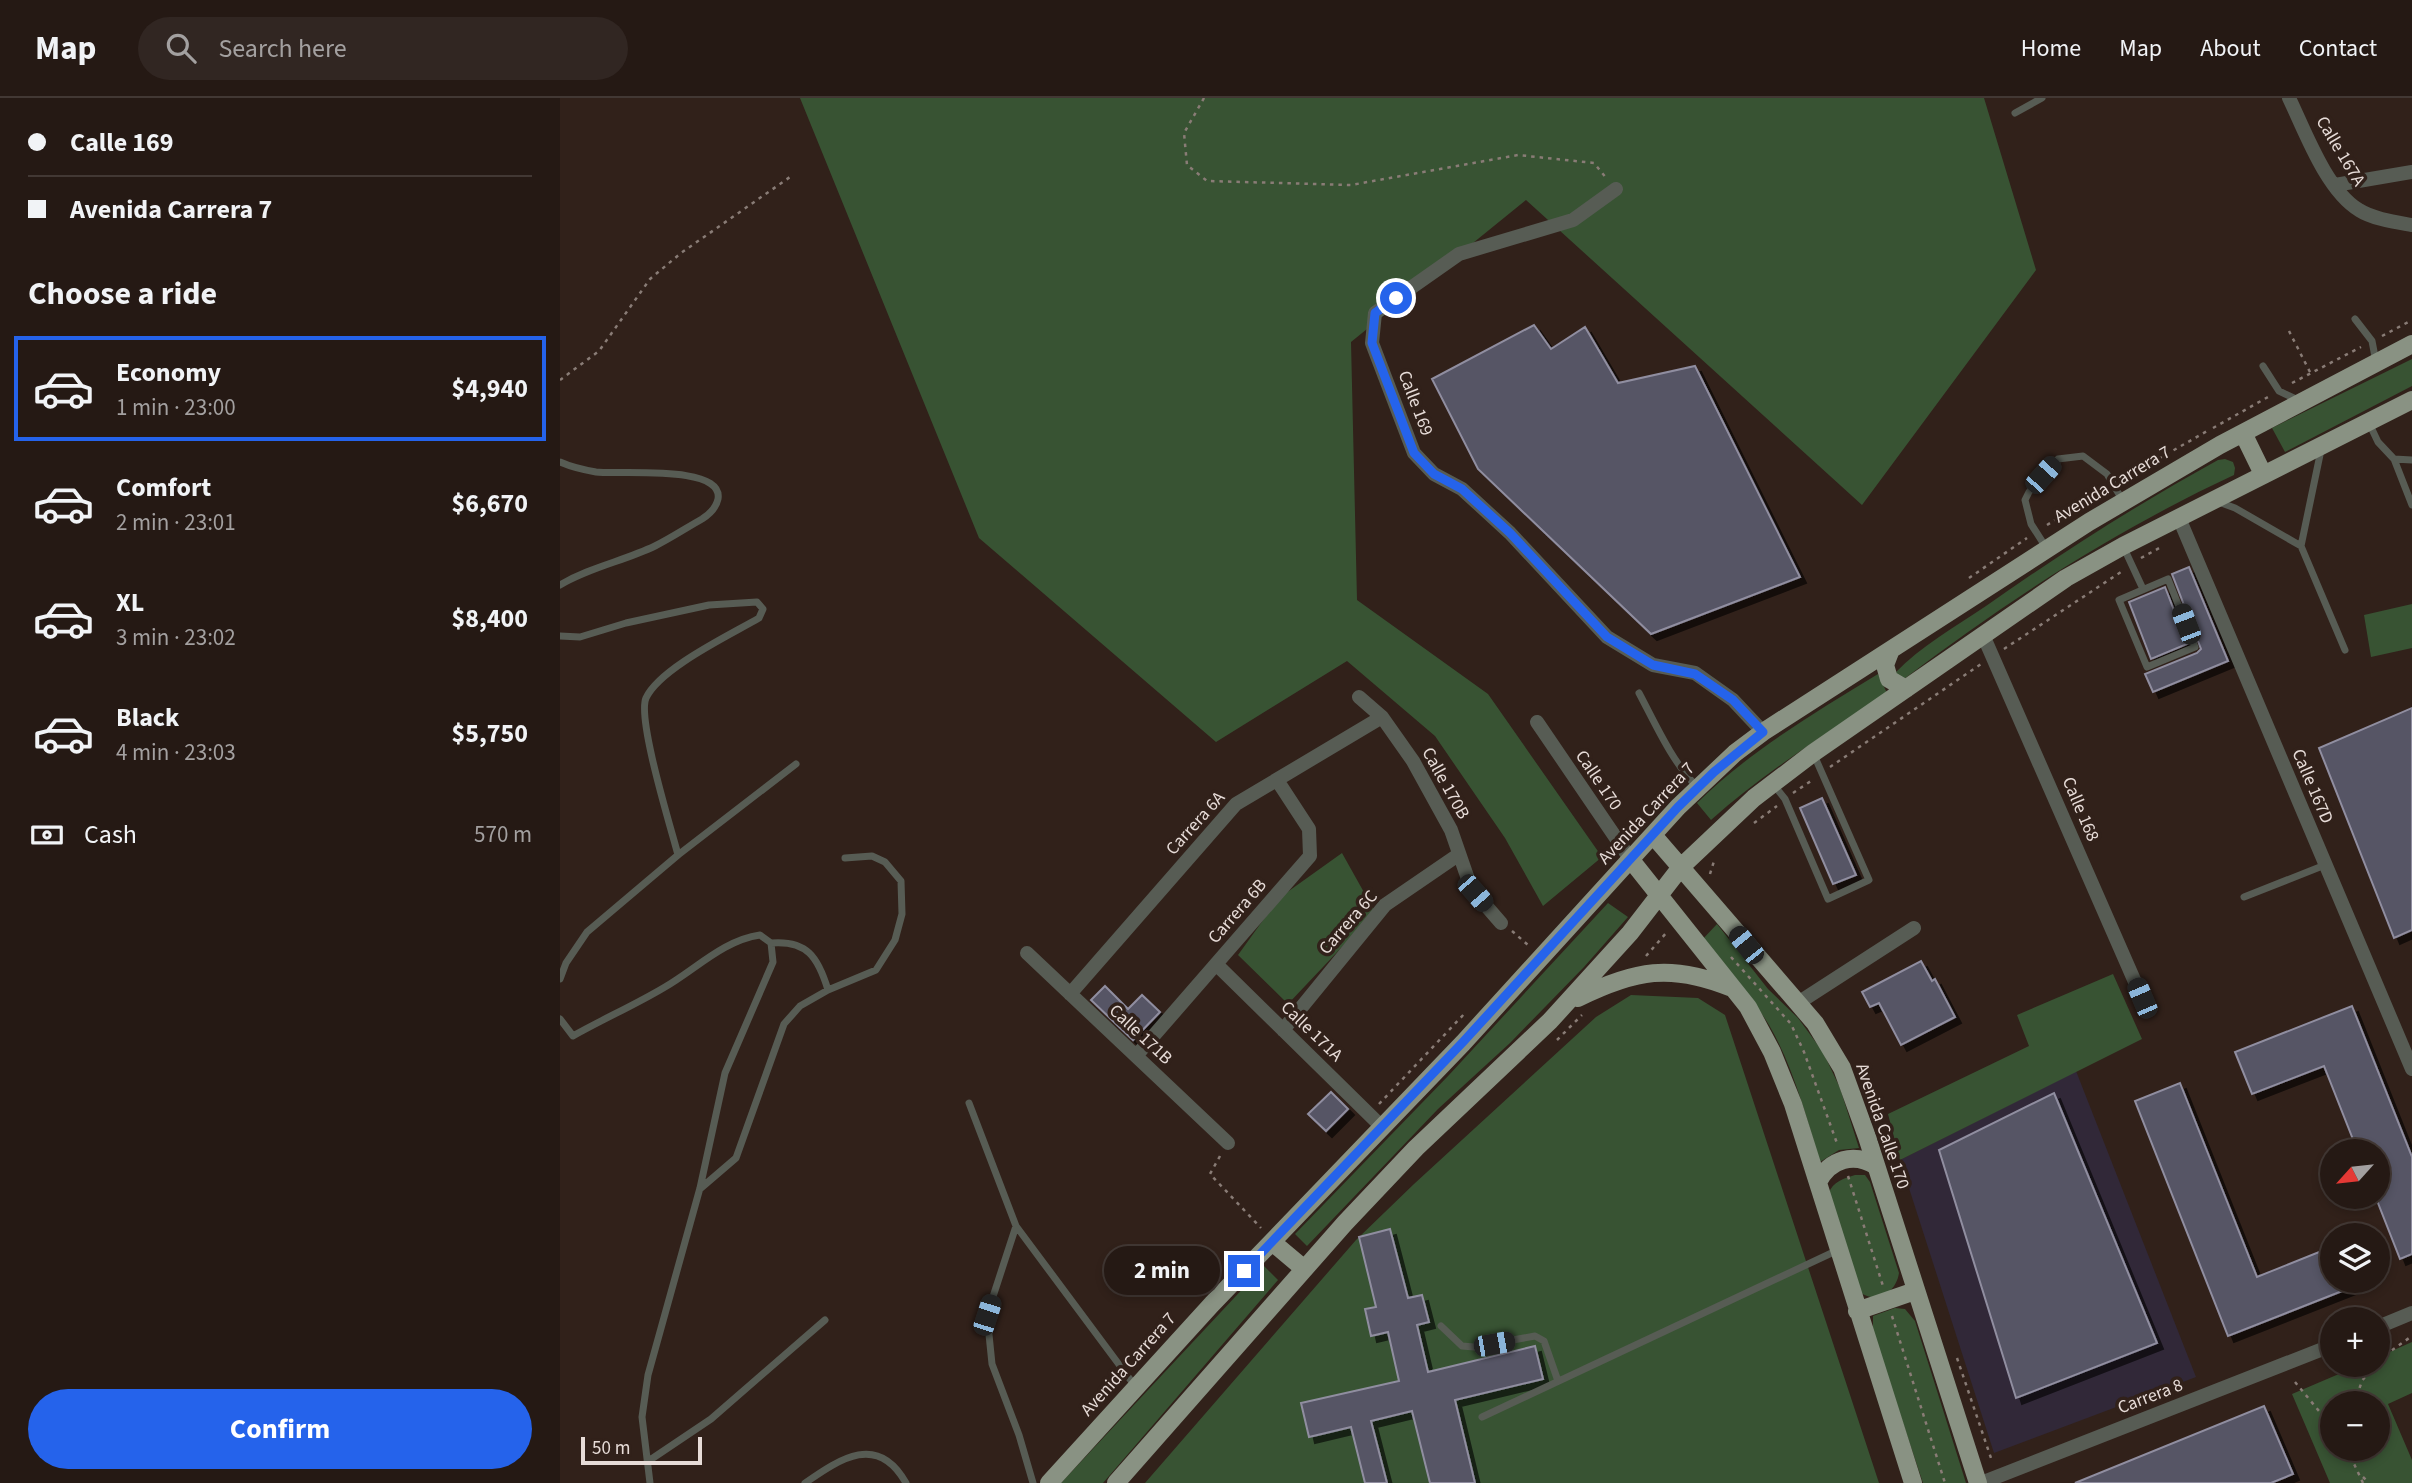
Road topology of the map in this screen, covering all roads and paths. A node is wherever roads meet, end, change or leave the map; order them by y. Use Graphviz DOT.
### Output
graph roads {
  1 [pos="1204,98"];
  2 [pos="2042,98"];
  3 [pos="2288,98"];
  4 [pos="2015,113"];
  5 [pos="2412,172"];
  6 [pos="790,177"];
  7 [pos="2335,185"];
  8 [pos="1616,189"];
  9 [pos="2412,225"];
  10 [pos="2355,319"];
  11 [pos="2289,331"];
  12 [pos="2412,344"];
  13 [pos="2376,363"];
  14 [pos="2263,366"];
  15 [pos="560,380"];
  16 [pos="2319,393"];
  17 [pos="2412,400"];
  18 [pos="2302,402"];
  19 [pos="2368,421"];
  20 [pos="2243,433"];
  21 [pos="2323,443"];
  22 [pos="2394,459"];
  23 [pos="2412,460"];
  24 [pos="560,461"];
  25 [pos="2263,474"];
  26 [pos="2214,499"];
  27 [pos="2123,501"];
  28 [pos="2412,505"];
  29 [pos="2182,526"];
  30 [pos="2123,545"];
  31 [pos="2301,547"];
  32 [pos="2047,549"];
  33 [pos="2131,565"];
  34 [pos="560,584"];
  35 [pos="2143,589"];
  36 [pos="1983,635"];
  37 [pos="560,636"];
  38 [pos="2346,650"];
  39 [pos="1890,652"];
  40 [pos="1992,656"];
  41 [pos="1906,689"];
  42 [pos="1639,693"];
  43 [pos="1359,697"];
  44 [pos="1382,717"];
  45 [pos="1537,722"];
  46 [pos="1763,732"];
  47 [pos="1813,753"];
  48 [pos="796,764"];
  49 [pos="1823,772"];
  50 [pos="1277,780"];
  51 [pos="1772,783"];
  52 [pos="1697,787"];
  53 [pos="1785,799"];
  54 [pos="1750,826"];
  55 [pos="1653,835"];
  56 [pos="678,855"];
  57 [pos="1458,855"];
  58 [pos="1717,857"];
  59 [pos="845,858"];
  60 [pos="1631,860"];
  61 [pos="2325,865"];
  62 [pos="1681,867"];
  63 [pos="1711,881"];
  64 [pos="1658,894"];
  65 [pos="2244,897"];
  66 [pos="1501,923"];
  67 [pos="1914,928"];
  68 [pos="1667,932"];
  69 [pos="771,943"];
  70 [pos="1027,953"];
  71 [pos="1542,956"];
  72 [pos="1644,959"];
  73 [pos="1216,964"];
  74 [pos="560,979"];
  75 [pos="828,990"];
  76 [pos="1736,990"];
  77 [pos="1070,994"];
  78 [pos="2142,998"];
  79 [pos="1798,1003"];
  80 [pos="1566,1004"];
  81 [pos="1588,1009"];
  82 [pos="560,1019"];
  83 [pos="1283,1030"];
  84 [pos="1556,1041"];
  85 [pos="1136,1056"];
  86 [pos="2412,1069"];
  87 [pos="969,1103"];
  88 [pos="1381,1126"];
  89 [pos="1228,1143"];
  90 [pos="1876,1166"];
  91 [pos="1818,1182"];
  92 [pos="700,1188"];
  93 [pos="1016,1226"];
  94 [pos="1267,1236"];
  95 [pos="1838,1250"];
  96 [pos="1303,1268"];
  97 [pos="1915,1291"];
  98 [pos="1857,1311"];
  99 [pos="2412,1314"];
  100 [pos="825,1320"];
  101 [pos="2390,1322"];
  102 [pos="1441,1326"];
  103 [pos="2412,1336"];
  104 [pos="2320,1350"];
  105 [pos="2390,1352"];
  106 [pos="1558,1381"];
  107 [pos="2295,1382"];
  108 [pos="1135,1387"];
  109 [pos="2320,1412"];
  110 [pos="1482,1417"];
  111 [pos="2354,1461"];
  112 [pos="647,1462"];
  113 [pos="2360,1474"];
  114 [pos="650,1483"];
  115 [pos="805,1483"];
  116 [pos="906,1483"];
  117 [pos="1033,1483"];
  118 [pos="1049,1483"];
  119 [pos="1116,1483"];
  120 [pos="1913,1483"];
  121 [pos="1979,1483"];
  122 [pos="2364,1483"];
  123 [pos="2369,1483"];
  1 -- 8 [label="path"];
  2 -- 4 [label="lane"];
  3 -- 7 [label="street, Calle 167A"];
  5 -- 7 [label="street"];
  6 -- 15 [label="path"];
  7 -- 9 [label="street, Calle 167A"];
  8 -- 46 [label="street, Calle 169"];
  10 -- 13 [label="lane"];
  11 -- 16 [label="path"];
  12 -- 13 [label="main road, Avenida Carrera 7"];
  13 -- 16 [label="main road, Avenida Carrera 7"];
  14 -- 18 [label="lane"];
  16 -- 18 [label="main road, Avenida Carrera 7"];
  17 -- 19 [label="main road"];
  18 -- 20 [label="main road, Avenida Carrera 7"];
  19 -- 21 [label="main road"];
  19 -- 22 [label="lane"];
  20 -- 25 [label="main road"];
  20 -- 27 [label="main road, Avenida Carrera 7"];
  21 -- 25 [label="main road"];
  21 -- 31 [label="lane"];
  22 -- 23 [label="lane"];
  22 -- 28 [label="lane"];
  24 -- 34 [label="lane"];
  25 -- 26 [label="main road"];
  26 -- 29 [label="main road"];
  26 -- 31 [label="lane"];
  27 -- 32 [label="main road, Avenida Carrera 7"];
  27 -- 32 [label="lane"];
  29 -- 30 [label="main road"];
  29 -- 33 [label="path"];
  29 -- 61 [label="street, Calle 167D"];
  30 -- 33 [label="lane"];
  30 -- 36 [label="main road"];
  31 -- 38 [label="lane"];
  32 -- 39 [label="main road, Avenida Carrera 7"];
  33 -- 35 [label="lane"];
  33 -- 40 [label="path"];
  35 -- 35 [label="lane"];
  36 -- 40 [label="street, Calle 168"];
  36 -- 41 [label="main road"];
  37 -- 56 [label="lane"];
  39 -- 41 [label="main road"];
  39 -- 46 [label="main road, Avenida Carrera 7"];
  40 -- 49 [label="path"];
  40 -- 78 [label="street, Calle 168"];
  41 -- 47 [label="main road"];
  42 -- 52 [label="lane"];
  43 -- 44 [label="street, Calle 170B"];
  44 -- 50 [label="street, Carrera 6A"];
  44 -- 57 [label="street, Calle 170B"];
  45 -- 60 [label="street, Calle 170"];
  46 -- 52 [label="main road, Avenida Carrera 7"];
  47 -- 49 [label="lane"];
  47 -- 51 [label="main road"];
  48 -- 56 [label="lane"];
  49 -- 53 [label="path"];
  49 -- 53 [label="lane"];
  50 -- 73 [label="street, Carrera 6B"];
  50 -- 77 [label="street, Carrera 6A"];
  51 -- 53 [label="lane"];
  51 -- 62 [label="main road"];
  52 -- 55 [label="main road, Avenida Carrera 7"];
  53 -- 54 [label="path"];
  55 -- 60 [label="main road, Avenida Carrera 7"];
  55 -- 62 [label="main road, Avenida Calle 170"];
  56 -- 74 [label="lane"];
  57 -- 66 [label="street, Calle 170B"];
  57 -- 83 [label="street, Carrera 6C"];
  58 -- 63 [label="path"];
  59 -- 75 [label="lane"];
  60 -- 64 [label="main road"];
  60 -- 71 [label="main road, Avenida Carrera 7"];
  61 -- 65 [label="lane"];
  61 -- 86 [label="street, Calle 167D"];
  62 -- 64 [label="main road"];
  62 -- 79 [label="main road, Avenida Calle 170"];
  64 -- 76 [label="main road"];
  64 -- 80 [label="main road"];
  66 -- 71 [label="path"];
  67 -- 79 [label="street"];
  68 -- 72 [label="path"];
  69 -- 75 [label="lane"];
  69 -- 82 [label="lane"];
  69 -- 92 [label="lane"];
  70 -- 77 [label="street, Calle 171B"];
  71 -- 88 [label="main road, Avenida Carrera 7"];
  73 -- 83 [label="street, Calle 171A"];
  73 -- 85 [label="street, Carrera 6B"];
  75 -- 92 [label="lane"];
  76 -- 80 [label="main road"];
  76 -- 91 [label="main road"];
  77 -- 85 [label="street, Calle 171B"];
  79 -- 90 [label="main road, Avenida Calle 170"];
  80 -- 96 [label="main road"];
  81 -- 84 [label="path"];
  83 -- 88 [label="street, Calle 171A"];
  85 -- 89 [label="street, Calle 171B"];
  87 -- 93 [label="lane"];
  88 -- 94 [label="main road, Avenida Carrera 7"];
  89 -- 94 [label="path"];
  90 -- 91 [label="main road"];
  90 -- 97 [label="main road, Avenida Calle 170"];
  91 -- 95 [label="main road"];
  92 -- 112 [label="lane"];
  93 -- 108 [label="lane"];
  93 -- 117 [label="lane"];
  94 -- 96 [label="main road"];
  94 -- 108 [label="main road, Avenida Carrera 7"];
  95 -- 98 [label="main road"];
  95 -- 106 [label="lane"];
  96 -- 119 [label="main road"];
  97 -- 98 [label="main road"];
  97 -- 121 [label="main road, Avenida Calle 170"];
  98 -- 120 [label="main road"];
  99 -- 101 [label="street"];
  100 -- 112 [label="lane"];
  102 -- 106 [label="lane"];
  103 -- 105 [label="path"];
  104 -- 121 [label="street, Carrera 8"];
  106 -- 110 [label="lane"];
  107 -- 109 [label="path"];
  108 -- 118 [label="main road, Avenida Carrera 7"];
  111 -- 113 [label="path"];
  112 -- 114 [label="lane"];
  113 -- 122 [label="path"];
  113 -- 123 [label="path"];
  115 -- 116 [label="lane"];
}
